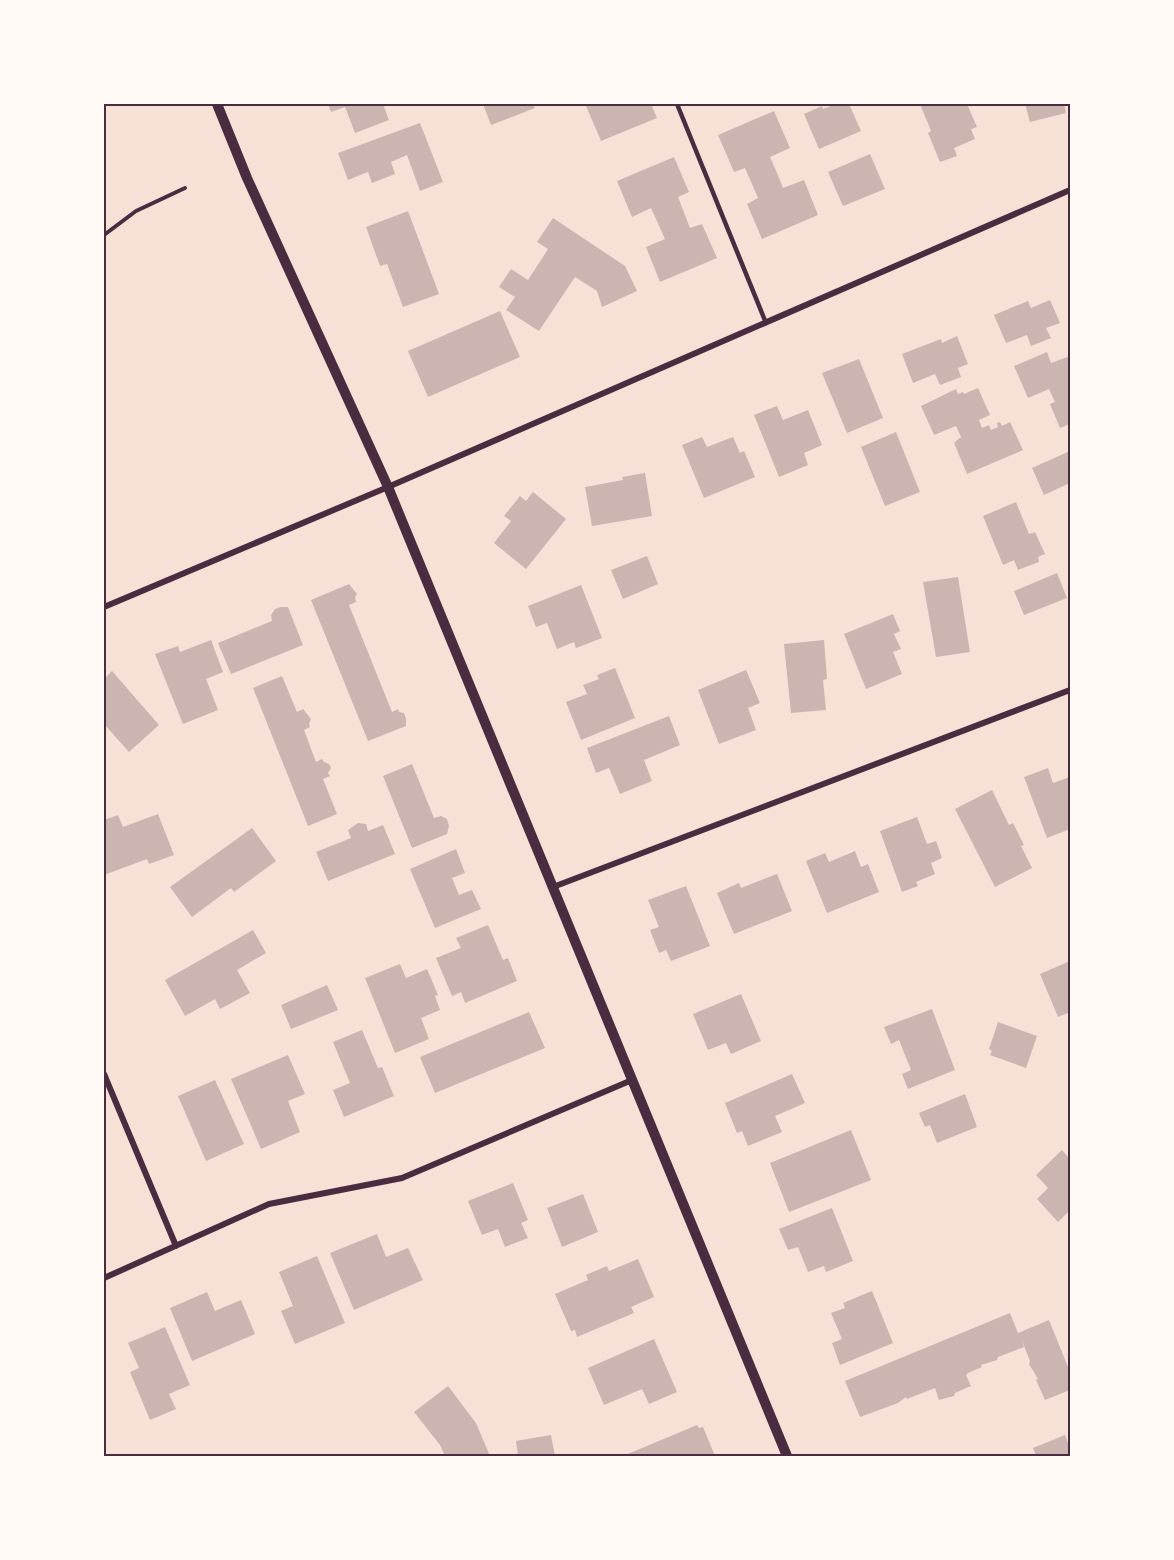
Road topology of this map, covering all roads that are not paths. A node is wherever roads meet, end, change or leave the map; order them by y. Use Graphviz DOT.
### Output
graph roads {
  1 [pos="217,104"];
  2 [pos="677,104"];
  3 [pos="1071,190"];
  4 [pos="766,323"];
  5 [pos="388,487"];
  6 [pos="104,607"];
  7 [pos="1071,690"];
  8 [pos="553,887"];
  9 [pos="104,1074"];
  10 [pos="632,1080"];
  11 [pos="176,1246"];
  12 [pos="104,1278"];
  13 [pos="787,1456"];
  1 -- 5 [label="street"];
  2 -- 4 [label="lane"];
  3 -- 4 [label="street"];
  4 -- 5 [label="street"];
  5 -- 6 [label="street"];
  5 -- 8 [label="street"];
  7 -- 8 [label="street"];
  8 -- 10 [label="street"];
  9 -- 11 [label="street"];
  10 -- 11 [label="street"];
  10 -- 13 [label="street"];
  11 -- 12 [label="street"];
}
